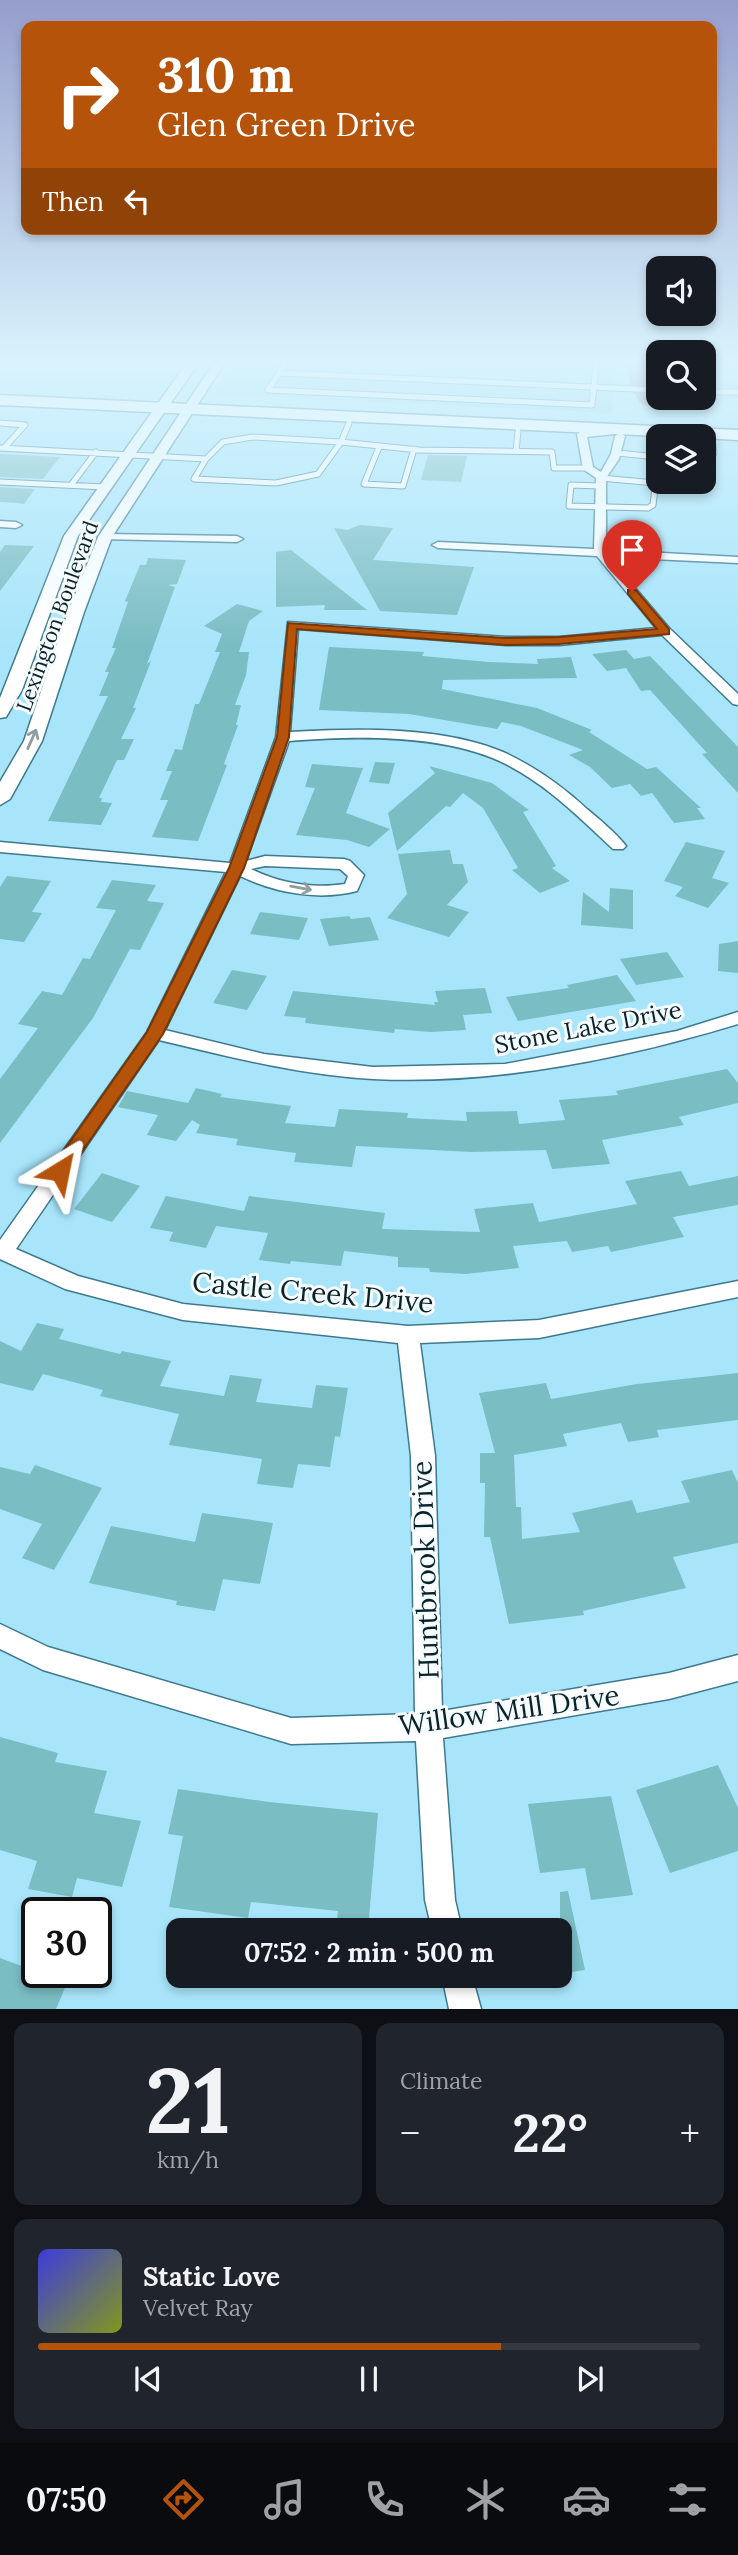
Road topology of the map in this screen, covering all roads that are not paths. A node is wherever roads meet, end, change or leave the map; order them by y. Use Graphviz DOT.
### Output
graph roads {
  1 [pos="92,458"];
  2 [pos="126,458"];
  3 [pos="154,458"];
  4 [pos="185,458"];
  5 [pos="330,458"];
  6 [pos="375,458"];
  7 [pos="411,458"];
  8 [pos="553,458"];
  9 [pos="586,458"];
  10 [pos="614,458"];
  11 [pos="206,459"];
  12 [pos="588,468"];
  13 [pos="601,480"];
  14 [pos="0,482"];
  15 [pos="646,482"];
  16 [pos="71,485"];
  17 [pos="105,487"];
  18 [pos="654,494"];
  19 [pos="600,508"];
  20 [pos="85,514"];
  21 [pos="117,515"];
  22 [pos="0,524"];
  23 [pos="16,525"];
  24 [pos="104,537"];
  25 [pos="237,540"];
  26 [pos="438,545"];
  27 [pos="600,553"];
  28 [pos="738,560"];
  29 [pos="665,631"];
  30 [pos="27,653"];
  31 [pos="63,653"];
  32 [pos="738,701"];
  33 [pos="0,713"];
  34 [pos="283,737"];
  35 [pos="0,799"];
  36 [pos="618,846"];
  37 [pos="0,847"];
  38 [pos="236,868"];
  39 [pos="738,1018"];
  40 [pos="155,1034"];
  41 [pos="738,1289"];
  42 [pos="408,1335"];
  43 [pos="0,1636"];
  44 [pos="738,1668"];
  45 [pos="429,1727"];
  46 [pos="444,1918"];
  47 [pos="460,1988"];
  48 [pos="465,2009"];
  1 -- 16 [label="lane"];
  2 -- 17 [label="street, Lexington Boulevard"];
  3 -- 21 [label="street, Lexington Boulevard"];
  4 -- 11 [label="lane"];
  5 -- 11 [label="lane"];
  6 -- 7 [label="lane"];
  8 -- 12 [label="lane"];
  9 -- 12 [label="street"];
  10 -- 13 [label="street"];
  12 -- 13 [label="street"];
  13 -- 15 [label="lane"];
  13 -- 19 [label="street"];
  13 -- 19 [label="lane"];
  14 -- 16 [label="lane"];
  16 -- 17 [label="lane"];
  17 -- 20 [label="street, Lexington Boulevard"];
  18 -- 19 [label="lane"];
  19 -- 27 [label="street"];
  20 -- 21 [label="street"];
  20 -- 30 [label="street, Lexington Boulevard"];
  21 -- 24 [label="street, Lexington Boulevard"];
  22 -- 23 [label="street"];
  24 -- 25 [label="street"];
  24 -- 31 [label="street, Lexington Boulevard"];
  26 -- 27 [label="street"];
  27 -- 28 [label="street"];
  27 -- 29 [label="street"];
  29 -- 32 [label="street"];
  29 -- 34 [label="street"];
  30 -- 31 [label="street"];
  30 -- 33 [label="street, Lexington Boulevard"];
  35 -- 31 [label="street, Lexington Boulevard, one-way"];
  34 -- 36 [label="street"];
  34 -- 38 [label="street"];
  37 -- 38 [label="street"];
  38 -- 38 [label="street, one-way"];
  38 -- 40 [label="street"];
  39 -- 40 [label="street, Stone Lake Drive"];
  40 -- 42 [label="street, Castle Creek Drive"];
  41 -- 42 [label="street, Castle Creek Drive"];
  42 -- 45 [label="street, Huntbrook Drive"];
  43 -- 45 [label="street, Willow Mill Drive"];
  44 -- 45 [label="street, Willow Mill Drive"];
  45 -- 46 [label="street, Huntbrook Drive"];
  47 -- 48 [label="street"];
}
